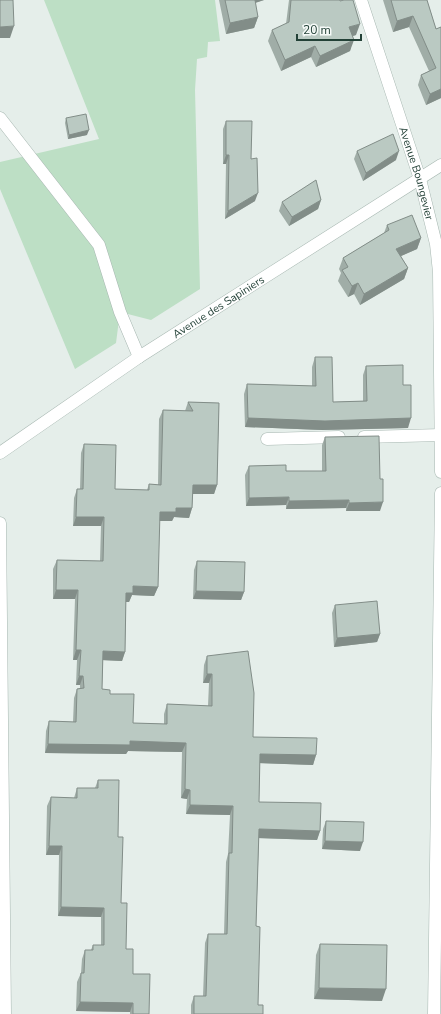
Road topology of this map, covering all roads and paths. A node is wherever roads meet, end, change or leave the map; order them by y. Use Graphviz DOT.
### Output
graph roads {
  1 [pos="361,0"];
  2 [pos="0,118"];
  3 [pos="441,165"];
  4 [pos="420,179"];
  5 [pos="139,357"];
  6 [pos="441,435"];
  7 [pos="267,439"];
  8 [pos="0,453"];
  9 [pos="441,472"];
  10 [pos="441,493"];
  11 [pos="0,523"];
  12 [pos="5,1014"];
  13 [pos="434,1014"];
  1 -- 4 [label="street, Avenue Boungevier"];
  2 -- 5 [label="street"];
  3 -- 4 [label="street, Avenue des Sapiniers"];
  4 -- 5 [label="street, Avenue des Sapiniers"];
  4 -- 6 [label="street, Avenue Boungevier"];
  5 -- 8 [label="street, Avenue des Sapiniers"];
  6 -- 7 [label="street"];
  6 -- 9 [label="street, Avenue Boungevier"];
  10 -- 13 [label="street"];
  11 -- 12 [label="street"];
}
